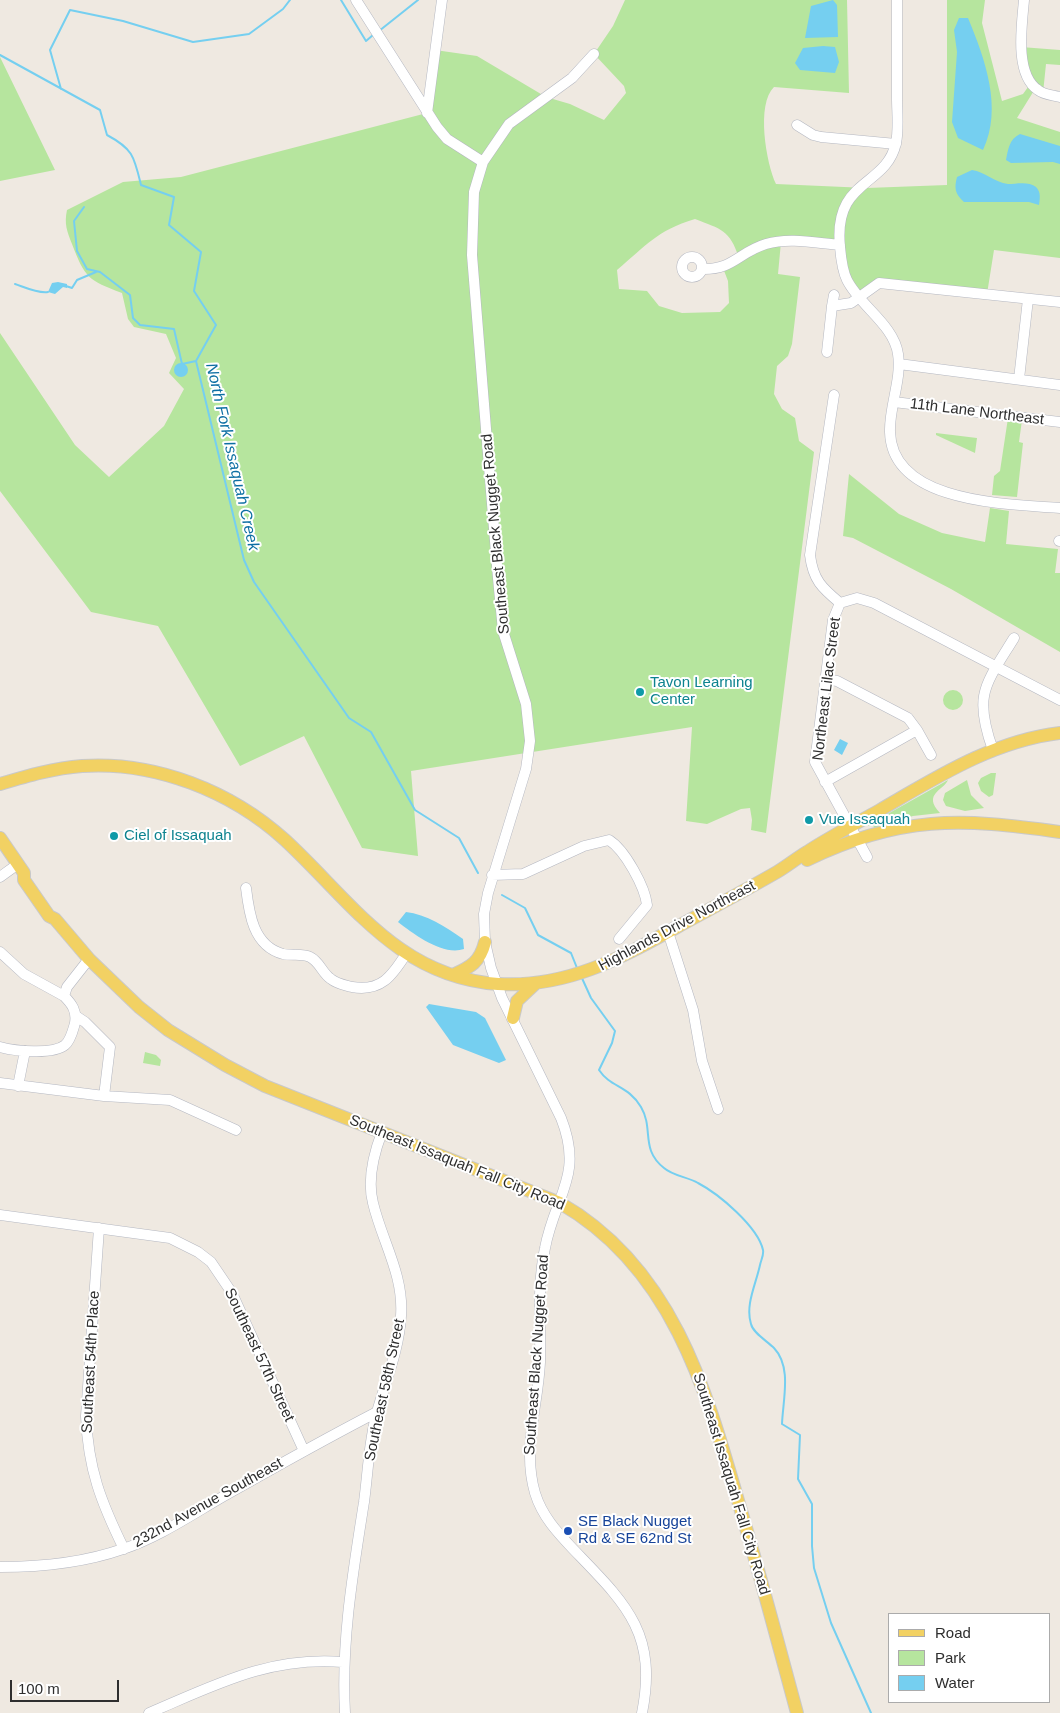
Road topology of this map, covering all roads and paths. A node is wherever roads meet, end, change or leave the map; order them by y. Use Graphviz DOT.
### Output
graph roads {
  1 [pos="356,0"];
  2 [pos="442,0"];
  3 [pos="897,0"];
  4 [pos="1024,0"];
  5 [pos="594,54"];
  6 [pos="1060,97"];
  7 [pos="427,113"];
  8 [pos="797,125"];
  9 [pos="896,144"];
  10 [pos="482,162"];
  11 [pos="840,245"];
  12 [pos="702,269"];
  13 [pos="834,295"];
  14 [pos="859,298"];
  15 [pos="1028,298"];
  16 [pos="1060,302"];
  17 [pos="832,306"];
  18 [pos="827,352"];
  19 [pos="899,364"];
  20 [pos="1019,380"];
  21 [pos="1060,384"];
  22 [pos="834,395"];
  23 [pos="894,402"];
  24 [pos="1060,422"];
  25 [pos="1060,508"];
  26 [pos="840,603"];
  27 [pos="1014,638"];
  28 [pos="996,667"];
  29 [pos="826,679"];
  30 [pos="1060,700"];
  31 [pos="917,730"];
  32 [pos="1060,734"];
  33 [pos="994,750"];
  34 [pos="931,755"];
  35 [pos="0,774"];
  36 [pos="28,776"];
  37 [pos="825,782"];
  38 [pos="0,784"];
  39 [pos="1060,832"];
  40 [pos="853,833"];
  41 [pos="0,838"];
  42 [pos="867,857"];
  43 [pos="21,869"];
  44 [pos="492,874"];
  45 [pos="0,877"];
  46 [pos="246,888"];
  47 [pos="668,932"];
  48 [pos="619,939"];
  49 [pos="485,942"];
  50 [pos="0,952"];
  51 [pos="406,954"];
  52 [pos="89,960"];
  53 [pos="453,975"];
  54 [pos="496,984"];
  55 [pos="536,984"];
  56 [pos="64,996"];
  57 [pos="76,1016"];
  58 [pos="513,1018"];
  59 [pos="0,1047"];
  60 [pos="24,1051"];
  61 [pos="0,1083"];
  62 [pos="18,1086"];
  63 [pos="104,1096"];
  64 [pos="718,1109"];
  65 [pos="236,1130"];
  66 [pos="382,1132"];
  67 [pos="560,1203"];
  68 [pos="0,1215"];
  69 [pos="98,1228"];
  70 [pos="377,1412"];
  71 [pos="304,1451"];
  72 [pos="124,1549"];
  73 [pos="0,1567"];
  74 [pos="343,1662"];
  75 [pos="149,1713"];
  76 [pos="345,1713"];
  77 [pos="642,1713"];
  78 [pos="797,1713"];
  1 -- 7 [label="street"];
  2 -- 7 [label="street"];
  3 -- 9 [label="street"];
  4 -- 6 [label="street"];
  5 -- 10 [label="street, Southeast Black Nugget Road"];
  7 -- 10 [label="street"];
  8 -- 9 [label="street"];
  9 -- 11 [label="street"];
  10 -- 44 [label="street, Southeast Black Nugget Road"];
  11 -- 12 [label="street"];
  11 -- 14 [label="street"];
  13 -- 17 [label="street"];
  14 -- 15 [label="street"];
  14 -- 17 [label="street"];
  14 -- 19 [label="street"];
  15 -- 16 [label="street"];
  15 -- 20 [label="street"];
  17 -- 18 [label="street"];
  19 -- 20 [label="street"];
  19 -- 23 [label="street"];
  20 -- 21 [label="street"];
  22 -- 26 [label="street"];
  23 -- 24 [label="street, 11th Lane Northeast"];
  23 -- 25 [label="street"];
  26 -- 28 [label="street, Northeast Lilac Street"];
  26 -- 29 [label="street, Northeast Lilac Street"];
  27 -- 28 [label="street"];
  28 -- 30 [label="street, Northeast Lilac Street"];
  28 -- 33 [label="street"];
  29 -- 31 [label="street"];
  29 -- 37 [label="street, Northeast Lilac Street"];
  31 -- 34 [label="street"];
  31 -- 37 [label="street"];
  32 -- 33 [label="main road"];
  33 -- 40 [label="main road"];
  35 -- 36 [label="main road"];
  36 -- 38 [label="main road, Highlands Drive Northeast"];
  36 -- 51 [label="main road, Highlands Drive Northeast"];
  37 -- 40 [label="street, Northeast Lilac Street"];
  39 -- 40 [label="main road"];
  40 -- 42 [label="street, Northeast Lilac Street"];
  40 -- 47 [label="main road, Highlands Drive Northeast"];
  41 -- 43 [label="main road, Southeast Issaquah Fall City Road"];
  43 -- 45 [label="street"];
  43 -- 52 [label="main road, Southeast Issaquah Fall City Road"];
  44 -- 48 [label="street"];
  44 -- 49 [label="street, Southeast Black Nugget Road"];
  46 -- 51 [label="street"];
  47 -- 55 [label="main road, Highlands Drive Northeast"];
  47 -- 64 [label="street"];
  49 -- 53 [label="main road"];
  49 -- 54 [label="street, Southeast Black Nugget Road"];
  50 -- 56 [label="street"];
  51 -- 53 [label="main road, Highlands Drive Northeast"];
  52 -- 56 [label="street"];
  52 -- 66 [label="main road, Southeast Issaquah Fall City Road"];
  53 -- 54 [label="main road, Highlands Drive Northeast"];
  54 -- 55 [label="main road, Highlands Drive Northeast"];
  54 -- 58 [label="street, Southeast Black Nugget Road"];
  55 -- 58 [label="main road"];
  56 -- 57 [label="street"];
  57 -- 60 [label="street"];
  57 -- 63 [label="street"];
  58 -- 67 [label="street, Southeast Black Nugget Road"];
  59 -- 60 [label="street"];
  60 -- 62 [label="street"];
  61 -- 62 [label="street"];
  62 -- 63 [label="street"];
  63 -- 65 [label="street"];
  66 -- 67 [label="main road, Southeast Issaquah Fall City Road"];
  66 -- 70 [label="street, Southeast 58th Street"];
  67 -- 77 [label="street, Southeast Black Nugget Road"];
  67 -- 78 [label="main road, Southeast Issaquah Fall City Road"];
  68 -- 69 [label="street"];
  69 -- 71 [label="street, Southeast 57th Street"];
  69 -- 72 [label="street, Southeast 54th Place"];
  70 -- 71 [label="street, 232nd Avenue Southeast"];
  70 -- 74 [label="street, Southeast 58th Street"];
  71 -- 72 [label="street, 232nd Avenue Southeast"];
  72 -- 73 [label="street, 232nd Avenue Southeast"];
  74 -- 75 [label="street"];
  74 -- 76 [label="street, Southeast 58th Street"];
}
